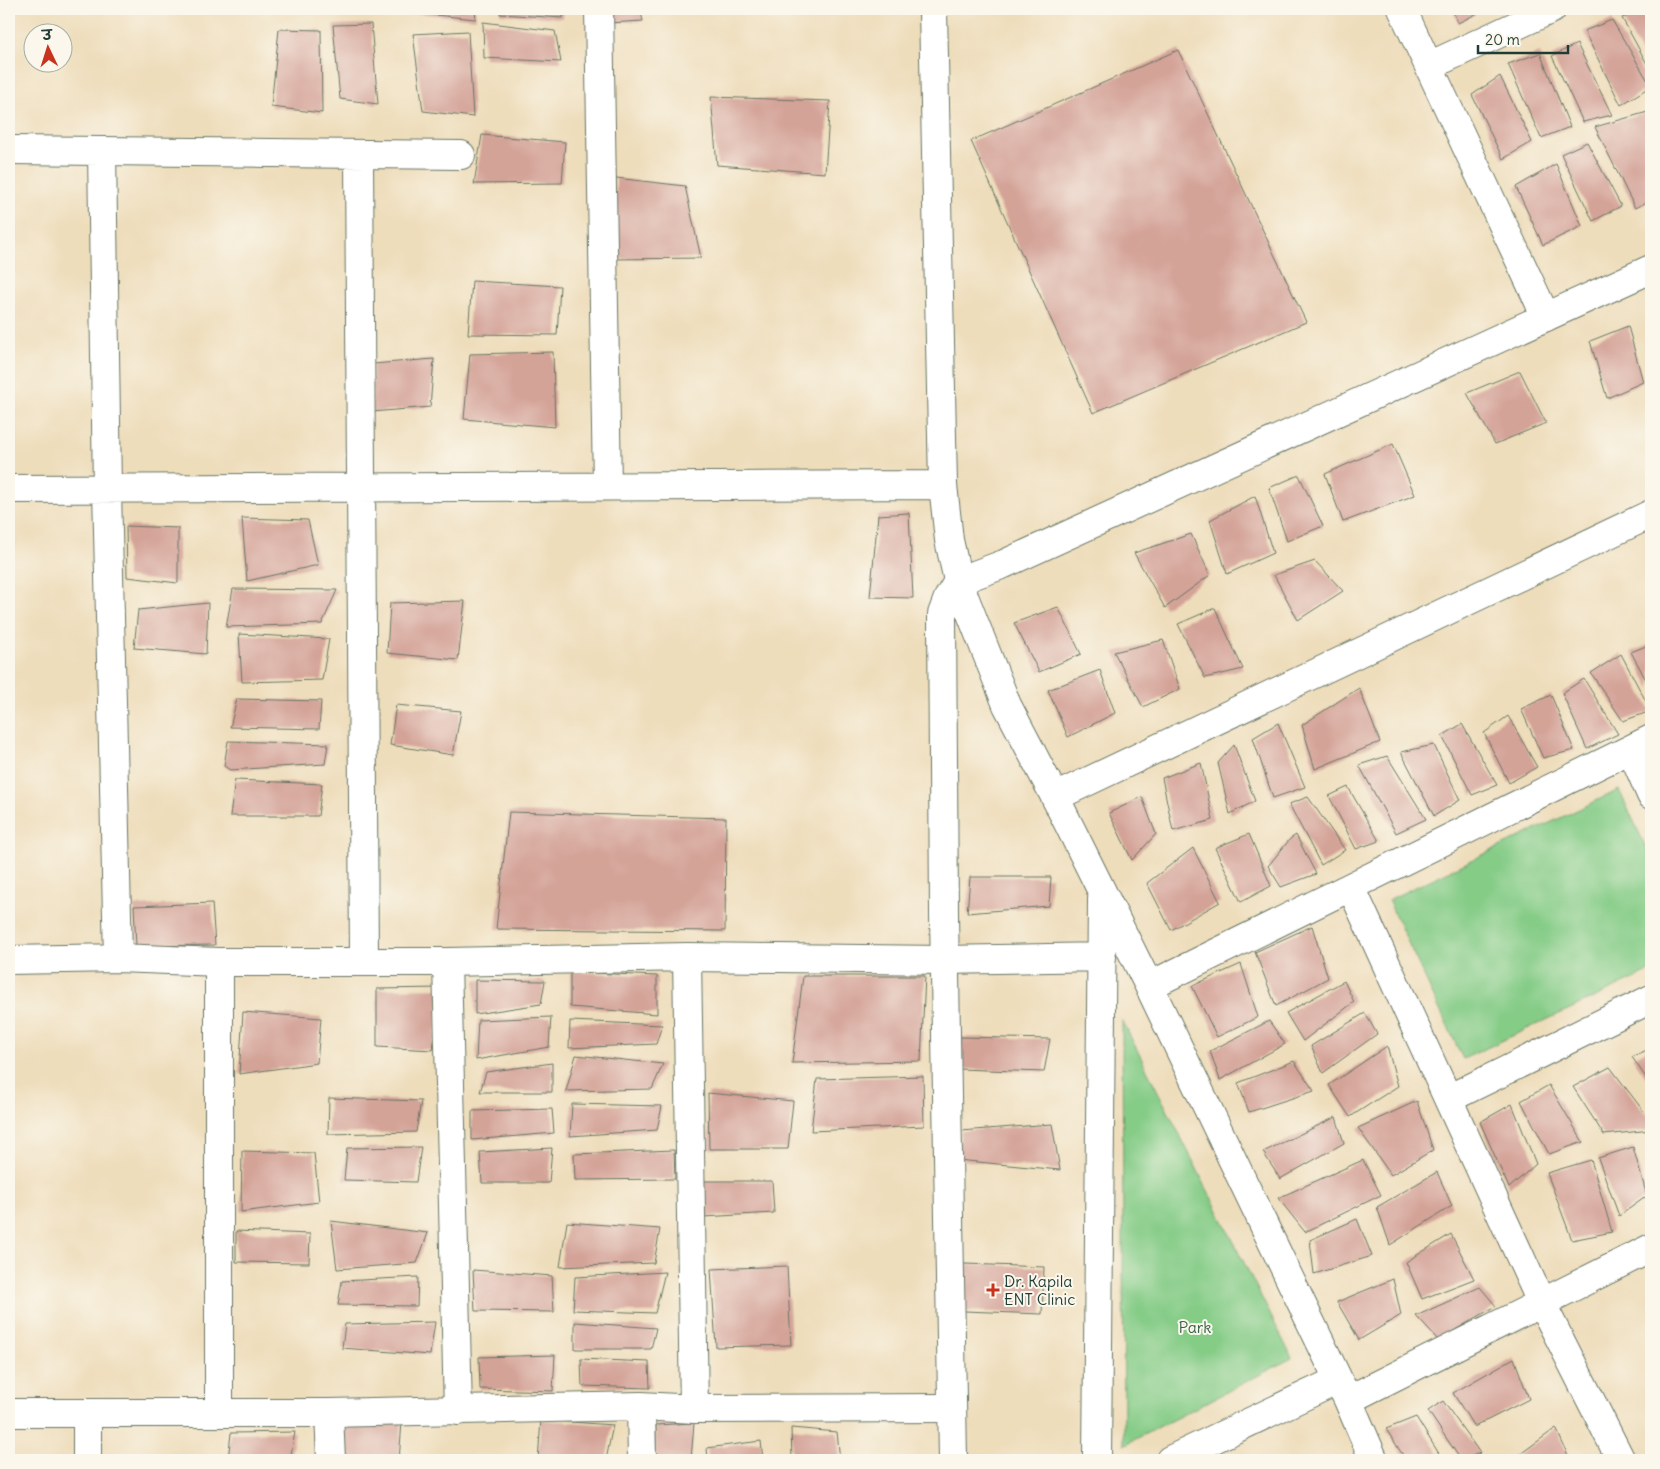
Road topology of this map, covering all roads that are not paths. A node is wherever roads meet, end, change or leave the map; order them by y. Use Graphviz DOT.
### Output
graph roads {
  1 [pos="600,9"];
  2 [pos="933,9"];
  3 [pos="1402,9"];
  4 [pos="1552,9"];
  5 [pos="1429,66"];
  6 [pos="9,150"];
  7 [pos="102,151"];
  8 [pos="359,154"];
  9 [pos="461,155"];
  10 [pos="1651,269"];
  11 [pos="1546,317"];
  12 [pos="943,485"];
  13 [pos="607,486"];
  14 [pos="361,487"];
  15 [pos="9,489"];
  16 [pos="107,489"];
  17 [pos="1651,514"];
  18 [pos="958,581"];
  19 [pos="1641,744"];
  20 [pos="1651,794"];
  21 [pos="1055,797"];
  22 [pos="1351,886"];
  23 [pos="1102,892"];
  24 [pos="687,957"];
  25 [pos="1102,957"];
  26 [pos="118,958"];
  27 [pos="9,960"];
  28 [pos="945,960"];
  29 [pos="219,962"];
  30 [pos="364,962"];
  31 [pos="448,962"];
  32 [pos="1149,986"];
  33 [pos="1651,999"];
  34 [pos="1448,1099"];
  35 [pos="1651,1248"];
  36 [pos="1542,1302"];
  37 [pos="1343,1390"];
  38 [pos="641,1406"];
  39 [pos="952,1408"];
  40 [pos="694,1409"];
  41 [pos="458,1411"];
  42 [pos="9,1413"];
  43 [pos="86,1413"];
  44 [pos="219,1413"];
  45 [pos="330,1414"];
  46 [pos="87,1460"];
  47 [pos="331,1460"];
  48 [pos="642,1460"];
  49 [pos="953,1460"];
  50 [pos="1097,1460"];
  51 [pos="1170,1460"];
  52 [pos="1374,1460"];
  53 [pos="1621,1460"];
  1 -- 13 [label="street"];
  2 -- 12 [label="street"];
  3 -- 5 [label="street"];
  4 -- 5 [label="street"];
  5 -- 11 [label="street"];
  6 -- 7 [label="street"];
  7 -- 8 [label="street"];
  7 -- 16 [label="street"];
  8 -- 9 [label="street"];
  8 -- 14 [label="street"];
  10 -- 11 [label="street"];
  11 -- 18 [label="street"];
  12 -- 13 [label="street"];
  12 -- 18 [label="street"];
  13 -- 14 [label="street"];
  14 -- 16 [label="street"];
  14 -- 30 [label="street"];
  15 -- 16 [label="street"];
  16 -- 26 [label="street"];
  17 -- 21 [label="street"];
  18 -- 21 [label="street"];
  18 -- 28 [label="street"];
  19 -- 20 [label="street"];
  19 -- 22 [label="street"];
  21 -- 23 [label="street"];
  22 -- 32 [label="street"];
  22 -- 34 [label="street"];
  23 -- 25 [label="street"];
  23 -- 32 [label="street"];
  24 -- 28 [label="street"];
  24 -- 31 [label="street"];
  24 -- 40 [label="street"];
  25 -- 28 [label="street"];
  25 -- 50 [label="street"];
  26 -- 27 [label="street"];
  26 -- 29 [label="street"];
  28 -- 39 [label="street"];
  29 -- 30 [label="street"];
  29 -- 44 [label="street"];
  30 -- 31 [label="street"];
  31 -- 41 [label="street"];
  32 -- 37 [label="street"];
  33 -- 34 [label="street"];
  34 -- 36 [label="street"];
  35 -- 36 [label="street"];
  36 -- 37 [label="street"];
  36 -- 53 [label="street"];
  37 -- 51 [label="street"];
  37 -- 52 [label="street"];
  38 -- 40 [label="street"];
  38 -- 41 [label="street"];
  38 -- 48 [label="street"];
  39 -- 40 [label="street"];
  39 -- 49 [label="street"];
  41 -- 45 [label="street"];
  42 -- 43 [label="street"];
  43 -- 44 [label="street"];
  43 -- 46 [label="street"];
  44 -- 45 [label="street"];
  45 -- 47 [label="street"];
}
